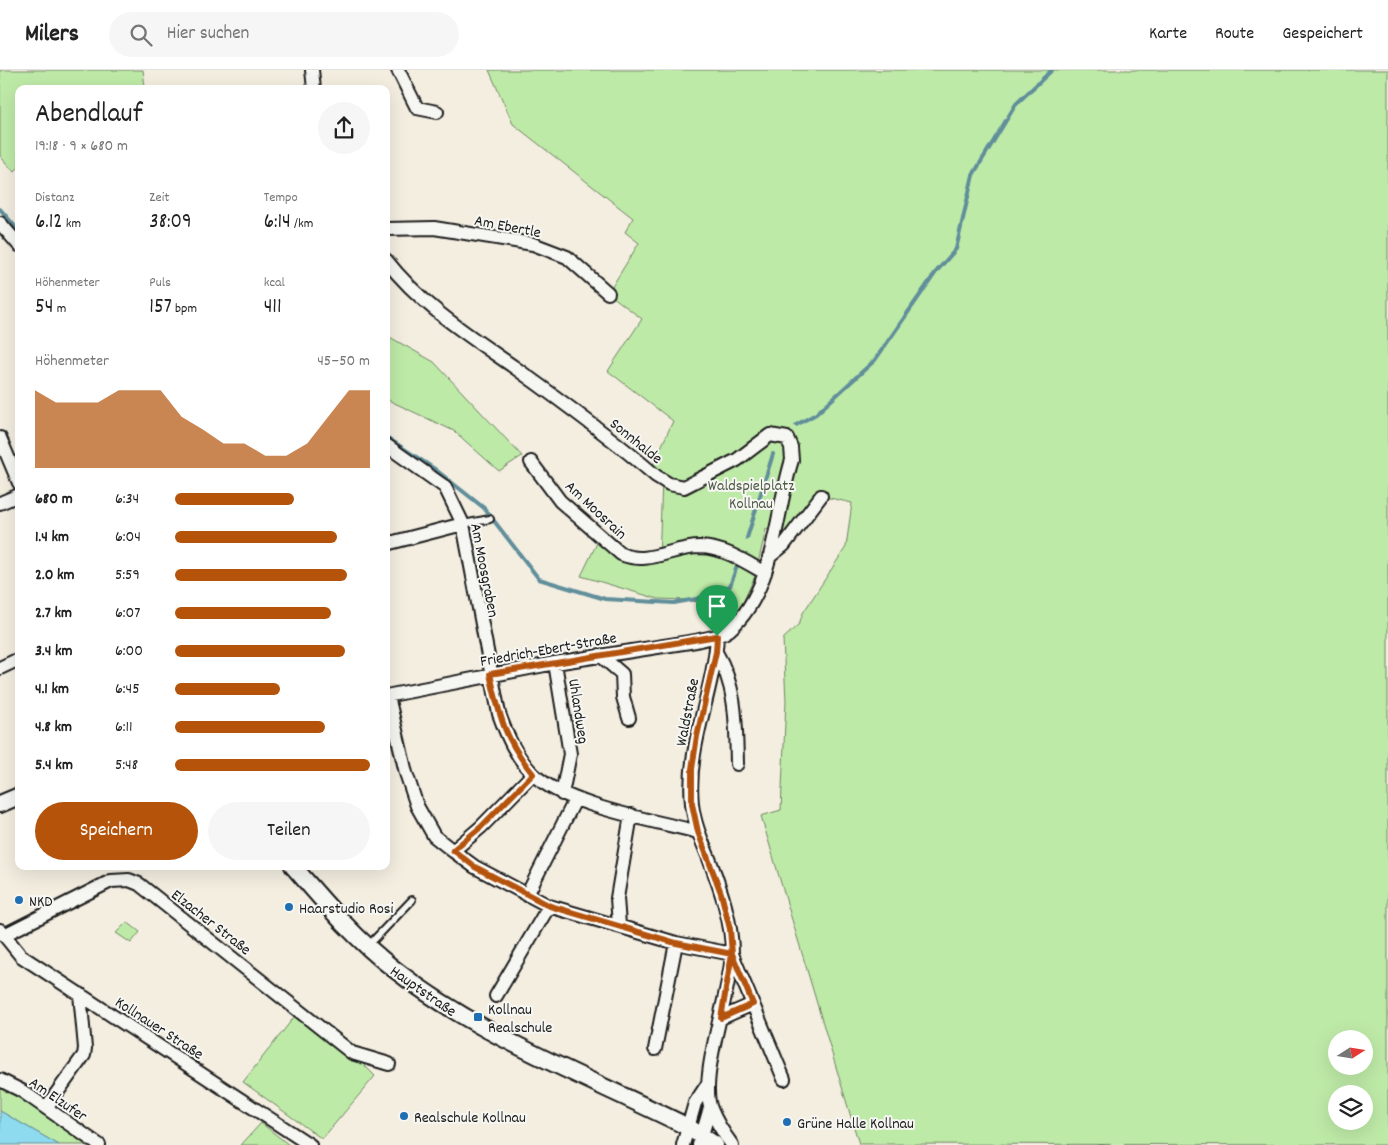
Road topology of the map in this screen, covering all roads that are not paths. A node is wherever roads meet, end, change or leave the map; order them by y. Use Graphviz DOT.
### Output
graph roads {
  1 [pos="312,70"];
  2 [pos="398,70"];
  3 [pos="314,85"];
  4 [pos="437,112"];
  5 [pos="0,223"];
  6 [pos="390,229"];
  7 [pos="15,240"];
  8 [pos="390,264"];
  9 [pos="608,293"];
  10 [pos="0,438"];
  11 [pos="390,447"];
  12 [pos="531,462"];
  13 [pos="15,474"];
  14 [pos="821,496"];
  15 [pos="15,497"];
  16 [pos="0,503"];
  17 [pos="490,519"];
  18 [pos="463,524"];
  19 [pos="390,543"];
  20 [pos="769,557"];
  21 [pos="765,573"];
  22 [pos="717,636"];
  23 [pos="716,652"];
  24 [pos="600,655"];
  25 [pos="15,661"];
  26 [pos="555,662"];
  27 [pos="0,668"];
  28 [pos="490,674"];
  29 [pos="390,695"];
  30 [pos="390,708"];
  31 [pos="630,718"];
  32 [pos="737,764"];
  33 [pos="533,774"];
  34 [pos="562,794"];
  35 [pos="15,798"];
  36 [pos="575,800"];
  37 [pos="0,804"];
  38 [pos="631,815"];
  39 [pos="698,832"];
  40 [pos="453,850"];
  41 [pos="297,870"];
  42 [pos="527,895"];
  43 [pos="412,900"];
  44 [pos="550,906"];
  45 [pos="619,925"];
  46 [pos="2,932"];
  47 [pos="676,943"];
  48 [pos="368,946"];
  49 [pos="732,954"];
  50 [pos="80,994"];
  51 [pos="496,996"];
  52 [pos="753,1004"];
  53 [pos="721,1018"];
  54 [pos="655,1049"];
  55 [pos="389,1064"];
  56 [pos="784,1079"];
  57 [pos="0,1080"];
  58 [pos="707,1085"];
  59 [pos="46,1108"];
  60 [pos="710,1108"];
  61 [pos="688,1127"];
  62 [pos="705,1142"];
  63 [pos="99,1145"];
  64 [pos="310,1145"];
  65 [pos="683,1145"];
  66 [pos="732,1145"];
  1 -- 3 [label="street"];
  2 -- 4 [label="street"];
  5 -- 7 [label="street"];
  6 -- 9 [label="street, Am Ebertle"];
  8 -- 20 [label="street, Sonnhalde"];
  10 -- 13 [label="street"];
  11 -- 18 [label="street, Am Moosgraben"];
  12 -- 21 [label="street, Am Moosrain"];
  14 -- 20 [label="street"];
  15 -- 16 [label="street"];
  17 -- 18 [label="lane"];
  18 -- 19 [label="street"];
  18 -- 28 [label="street, Am Moosgraben"];
  20 -- 21 [label="street"];
  21 -- 22 [label="street"];
  22 -- 23 [label="street, Waldstraße"];
  22 -- 24 [label="street, Friedrich-Ebert-Straße"];
  23 -- 32 [label="street"];
  23 -- 39 [label="street, Waldstraße"];
  24 -- 26 [label="street, Friedrich-Ebert-Straße"];
  24 -- 31 [label="street"];
  25 -- 27 [label="street"];
  26 -- 28 [label="street, Friedrich-Ebert-Straße"];
  26 -- 34 [label="street, Uhlandweg"];
  28 -- 29 [label="street, Friedrich-Ebert-Straße"];
  28 -- 33 [label="street, Am Moosgraben"];
  30 -- 40 [label="street"];
  33 -- 34 [label="street, Am Moosgraben"];
  33 -- 40 [label="street"];
  34 -- 36 [label="street, Am Moosgraben"];
  35 -- 37 [label="street"];
  36 -- 38 [label="street, Am Moosgraben"];
  36 -- 42 [label="street"];
  38 -- 39 [label="street, Am Moosgraben"];
  38 -- 45 [label="street"];
  39 -- 49 [label="street, Waldstraße"];
  40 -- 42 [label="street"];
  41 -- 48 [label="street, Hauptstraße"];
  42 -- 44 [label="street"];
  43 -- 48 [label="lane"];
  44 -- 45 [label="street"];
  44 -- 51 [label="street"];
  45 -- 47 [label="street"];
  46 -- 50 [label="street, Kollnauer Straße"];
  46 -- 55 [label="street, Elzacher Straße"];
  47 -- 49 [label="street"];
  47 -- 54 [label="street"];
  48 -- 61 [label="street, Hauptstraße"];
  49 -- 52 [label="street"];
  49 -- 53 [label="street, Waldstraße"];
  50 -- 59 [label="street"];
  50 -- 64 [label="street, Kollnauer Straße"];
  52 -- 53 [label="street"];
  52 -- 56 [label="street"];
  53 -- 58 [label="street, Waldstraße"];
  57 -- 59 [label="street, Am Elzufer"];
  58 -- 60 [label="street, Waldstraße"];
  58 -- 61 [label="street, Waldstraße"];
  59 -- 63 [label="street, Am Elzufer"];
  60 -- 62 [label="street, Waldstraße"];
  60 -- 66 [label="street, Waldstraße"];
  61 -- 62 [label="street, Hauptstraße"];
  61 -- 65 [label="street, Waldstraße"];
}
